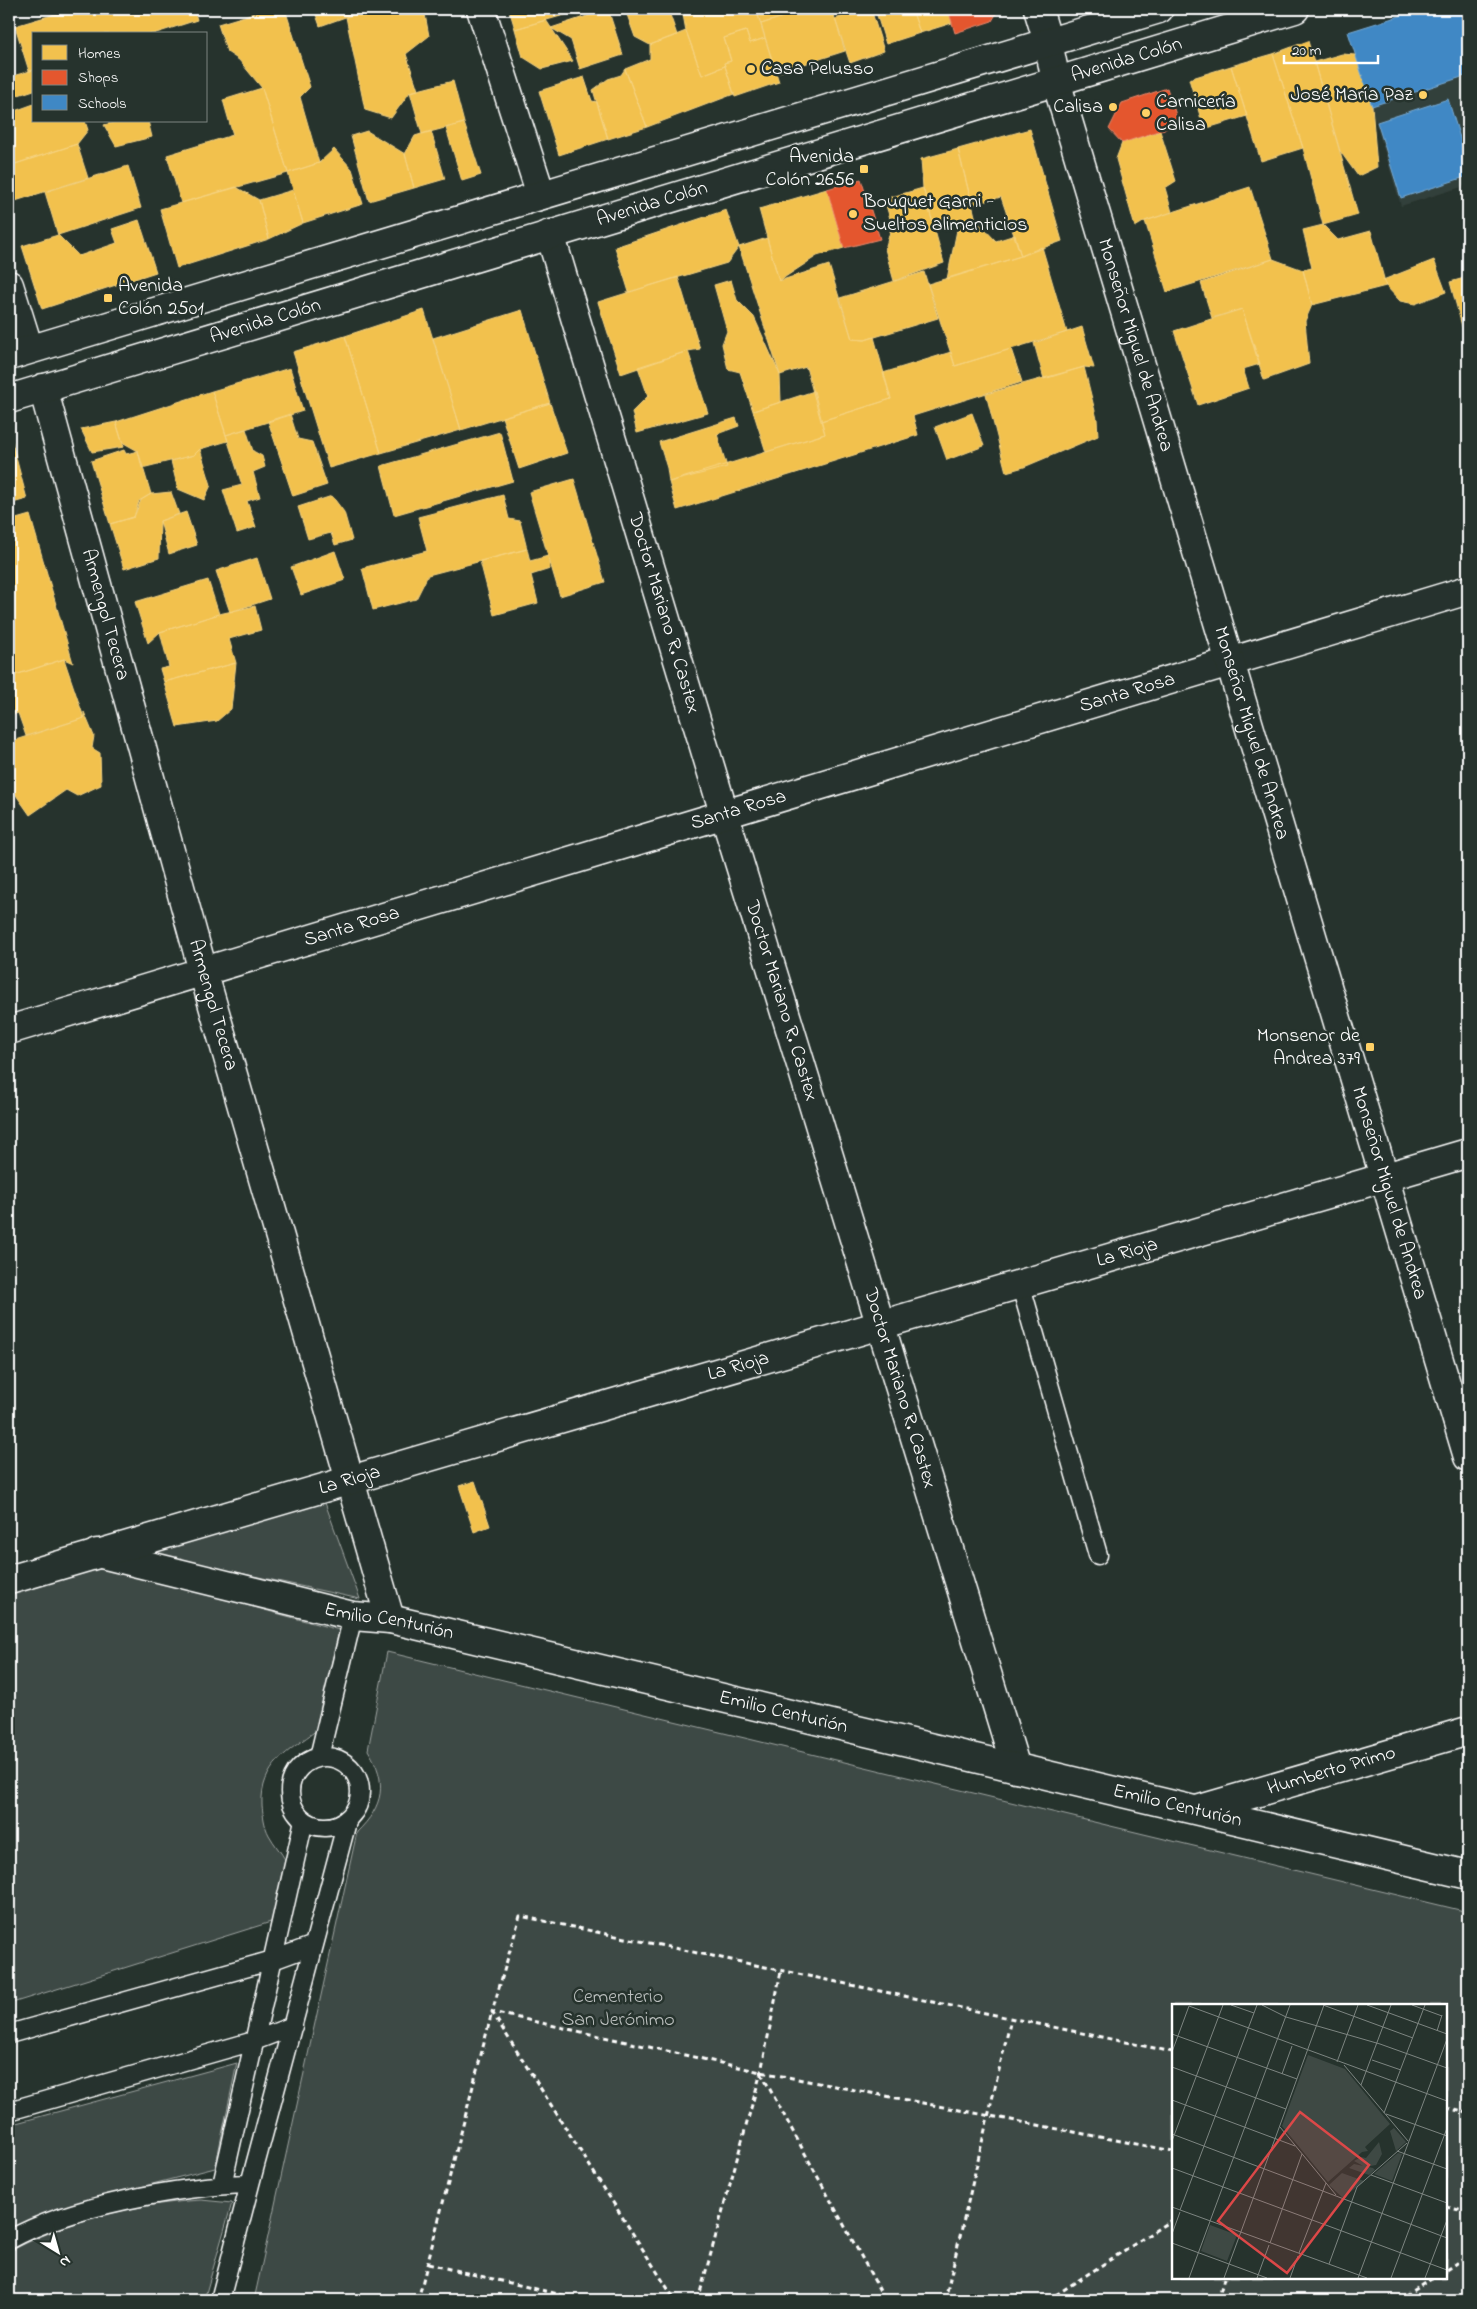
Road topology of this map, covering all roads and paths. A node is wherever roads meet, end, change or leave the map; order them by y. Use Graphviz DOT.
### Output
graph roads {
  1 [pos="481,9"];
  2 [pos="1038,9"];
  3 [pos="1159,9"];
  4 [pos="1295,9"];
  5 [pos="1048,42"];
  6 [pos="1056,81"];
  7 [pos="541,195"];
  8 [pos="550,234"];
  9 [pos="9,285"];
  10 [pos="19,353"];
  11 [pos="43,388"];
  12 [pos="9,398"];
  13 [pos="1468,590"];
  14 [pos="1229,661"];
  15 [pos="724,814"];
  16 [pos="204,971"];
  17 [pos="9,1030"];
  18 [pos="1468,1152"];
  19 [pos="1383,1177"];
  20 [pos="1020,1283"];
  21 [pos="879,1324"];
  22 [pos="1468,1457"];
  23 [pos="350,1478"];
  24 [pos="97,1553"];
  25 [pos="1098,1555"];
  26 [pos="9,1580"];
  27 [pos="353,1616"];
  28 [pos="390,1619"];
  29 [pos="1468,1731"];
  30 [pos="319,1757"];
  31 [pos="1016,1768"];
  32 [pos="1195,1810"];
  33 [pos="348,1818"];
  34 [pos="304,1820"];
  35 [pos="1468,1875"];
  36 [pos="314,1945"];
  37 [pos="273,1960"];
  38 [pos="781,1971"];
  39 [pos="492,2012"];
  40 [pos="1011,2019"];
  41 [pos="293,2026"];
  42 [pos="9,2034"];
  43 [pos="254,2041"];
  44 [pos="1172,2052"];
  45 [pos="761,2072"];
  46 [pos="1447,2108"];
  47 [pos="9,2111"];
  48 [pos="1468,2113"];
  49 [pos="988,2115"];
  50 [pos="1172,2151"];
  51 [pos="250,2184"];
  52 [pos="222,2185"];
  53 [pos="1447,2206"];
  54 [pos="1468,2211"];
  55 [pos="1172,2220"];
  56 [pos="9,2240"];
  57 [pos="1468,2256"];
  58 [pos="428,2264"];
  59 [pos="1447,2269"];
  60 [pos="1224,2279"];
  61 [pos="1431,2279"];
  62 [pos="220,2300"];
  63 [pos="418,2300"];
  64 [pos="584,2300"];
  65 [pos="675,2300"];
  66 [pos="698,2300"];
  67 [pos="885,2300"];
  68 [pos="946,2300"];
  69 [pos="1048,2300"];
  70 [pos="1218,2300"];
  71 [pos="1397,2300"];
  1 -- 7 [label="street"];
  2 -- 5 [label="street, Monseñor Miguel de Andrea"];
  3 -- 5 [label="street, Avenida Colón"];
  4 -- 6 [label="street, Avenida Colón"];
  5 -- 6 [label="street, Monseñor Miguel de Andrea"];
  5 -- 7 [label="street, Avenida Colón"];
  6 -- 8 [label="street, Avenida Colón"];
  6 -- 14 [label="street, Monseñor Miguel de Andrea"];
  7 -- 10 [label="street, Avenida Colón"];
  8 -- 11 [label="street, Avenida Colón"];
  8 -- 15 [label="street, Doctor Mariano R. Castex"];
  9 -- 10 [label="street"];
  11 -- 12 [label="street, Avenida Colón"];
  11 -- 16 [label="street, Armengol Tecera"];
  13 -- 14 [label="street, Santa Rosa"];
  14 -- 15 [label="street, Santa Rosa"];
  14 -- 19 [label="street, Monseñor Miguel de Andrea"];
  15 -- 16 [label="street, Santa Rosa"];
  15 -- 21 [label="street, Doctor Mariano R. Castex"];
  16 -- 17 [label="street, Santa Rosa"];
  16 -- 23 [label="street, Armengol Tecera"];
  18 -- 19 [label="street, La Rioja"];
  19 -- 20 [label="street, La Rioja"];
  19 -- 22 [label="street, Monseñor Miguel de Andrea"];
  20 -- 21 [label="street, La Rioja"];
  20 -- 25 [label="lane"];
  21 -- 23 [label="street, La Rioja"];
  21 -- 31 [label="street, Doctor Mariano R. Castex"];
  23 -- 24 [label="street, La Rioja"];
  23 -- 28 [label="street, Armengol Tecera"];
  24 -- 26 [label="street, La Rioja"];
  24 -- 27 [label="street, Emilio Centurión"];
  27 -- 28 [label="street, Emilio Centurión"];
  27 -- 30 [label="lane"];
  28 -- 31 [label="street, Emilio Centurión"];
  29 -- 32 [label="street, Humberto Primo"];
  30 -- 33 [label="lane"];
  30 -- 34 [label="lane"];
  31 -- 32 [label="street, Emilio Centurión"];
  32 -- 35 [label="street, Emilio Centurión"];
  33 -- 34 [label="lane"];
  33 -- 36 [label="lane"];
  34 -- 37 [label="lane"];
  36 -- 37 [label="lane"];
  36 -- 41 [label="lane"];
  37 -- 42 [label="lane"];
  37 -- 43 [label="lane"];
  38 -- 39 [label="path"];
  38 -- 40 [label="path"];
  38 -- 45 [label="path"];
  39 -- 45 [label="path"];
  39 -- 58 [label="path"];
  39 -- 65 [label="path"];
  40 -- 44 [label="path"];
  40 -- 49 [label="path"];
  41 -- 43 [label="lane"];
  41 -- 51 [label="lane"];
  43 -- 47 [label="lane"];
  43 -- 52 [label="lane"];
  45 -- 49 [label="path"];
  45 -- 66 [label="path"];
  45 -- 67 [label="path"];
  46 -- 48 [label="path"];
  49 -- 50 [label="path"];
  49 -- 68 [label="path"];
  51 -- 52 [label="lane"];
  51 -- 62 [label="lane"];
  52 -- 56 [label="lane"];
  53 -- 54 [label="path"];
  55 -- 69 [label="path"];
  57 -- 59 [label="path"];
  58 -- 63 [label="path"];
  58 -- 64 [label="path"];
  60 -- 70 [label="path"];
  61 -- 71 [label="path"];
}
